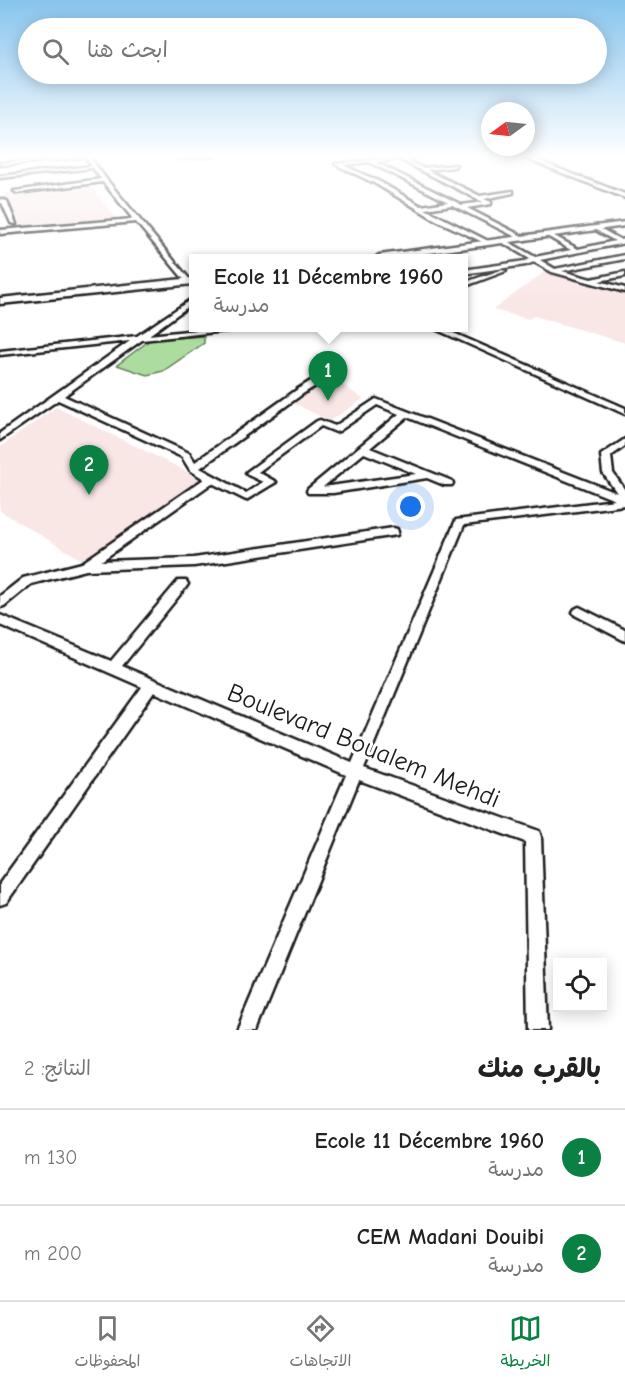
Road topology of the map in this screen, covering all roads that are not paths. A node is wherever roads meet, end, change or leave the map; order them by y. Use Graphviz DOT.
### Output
graph roads {
  1 [pos="5,204"];
  2 [pos="124,204"];
  3 [pos="414,204"];
  4 [pos="447,204"];
  5 [pos="456,204"];
  6 [pos="482,204"];
  7 [pos="461,207"];
  8 [pos="421,208"];
  9 [pos="138,220"];
  10 [pos="14,223"];
  11 [pos="625,225"];
  12 [pos="596,228"];
  13 [pos="0,232"];
  14 [pos="549,235"];
  15 [pos="524,239"];
  16 [pos="505,242"];
  17 [pos="623,242"];
  18 [pos="489,243"];
  19 [pos="576,250"];
  20 [pos="408,254"];
  21 [pos="625,257"];
  22 [pos="535,259"];
  23 [pos="526,263"];
  24 [pos="468,271"];
  25 [pos="554,271"];
  26 [pos="625,274"];
  27 [pos="189,279"];
  28 [pos="189,281"];
  29 [pos="588,281"];
  30 [pos="468,283"];
  31 [pos="625,290"];
  32 [pos="0,301"];
  33 [pos="189,303"];
  34 [pos="189,331"];
  35 [pos="448,332"];
  36 [pos="143,336"];
  37 [pos="0,353"];
  38 [pos="335,370"];
  39 [pos="57,396"];
  40 [pos="625,411"];
  41 [pos="404,415"];
  42 [pos="0,436"];
  43 [pos="625,442"];
  44 [pos="364,449"];
  45 [pos="193,468"];
  46 [pos="426,475"];
  47 [pos="211,479"];
  48 [pos="448,483"];
  49 [pos="625,500"];
  50 [pos="393,532"];
  51 [pos="86,567"];
  52 [pos="182,584"];
  53 [pos="0,603"];
  54 [pos="579,612"];
  55 [pos="0,620"];
  56 [pos="625,636"];
  57 [pos="112,669"];
  58 [pos="152,684"];
  59 [pos="356,772"];
  60 [pos="0,897"];
  61 [pos="247,1030"];
  62 [pos="537,1030"];
  1 -- 10 [label="street"];
  2 -- 9 [label="street"];
  3 -- 8 [label="street"];
  4 -- 8 [label="street"];
  5 -- 7 [label="street"];
  6 -- 7 [label="street"];
  7 -- 15 [label="street"];
  8 -- 18 [label="street"];
  9 -- 13 [label="street"];
  9 -- 27 [label="street"];
  11 -- 12 [label="street"];
  12 -- 14 [label="street"];
  12 -- 17 [label="street"];
  14 -- 15 [label="street"];
  14 -- 19 [label="street"];
  15 -- 16 [label="street"];
  16 -- 18 [label="street"];
  16 -- 22 [label="street"];
  17 -- 19 [label="street"];
  18 -- 20 [label="street"];
  19 -- 22 [label="street"];
  21 -- 25 [label="street"];
  22 -- 23 [label="street"];
  22 -- 25 [label="street"];
  23 -- 24 [label="street"];
  23 -- 30 [label="street"];
  25 -- 29 [label="street"];
  26 -- 29 [label="street"];
  28 -- 32 [label="street"];
  29 -- 31 [label="street"];
  33 -- 36 [label="street"];
  34 -- 36 [label="street"];
  35 -- 40 [label="street"];
  36 -- 37 [label="street"];
  36 -- 39 [label="street"];
  38 -- 45 [label="street"];
  39 -- 42 [label="street"];
  39 -- 45 [label="street"];
  41 -- 44 [label="street"];
  41 -- 47 [label="street"];
  41 -- 49 [label="street"];
  43 -- 49 [label="street"];
  44 -- 46 [label="street"];
  44 -- 46 [label="street"];
  45 -- 47 [label="street"];
  46 -- 48 [label="street"];
  47 -- 51 [label="street"];
  49 -- 59 [label="street"];
  50 -- 51 [label="street"];
  51 -- 53 [label="street"];
  52 -- 57 [label="street"];
  54 -- 56 [label="street"];
  55 -- 57 [label="street, Boulevard Boualem Mehdi"];
  57 -- 58 [label="street, Boulevard Boualem Mehdi"];
  58 -- 59 [label="street, Boulevard Boualem Mehdi"];
  58 -- 60 [label="street"];
  59 -- 61 [label="street"];
  59 -- 62 [label="street, Boulevard Boualem Mehdi"];
}
